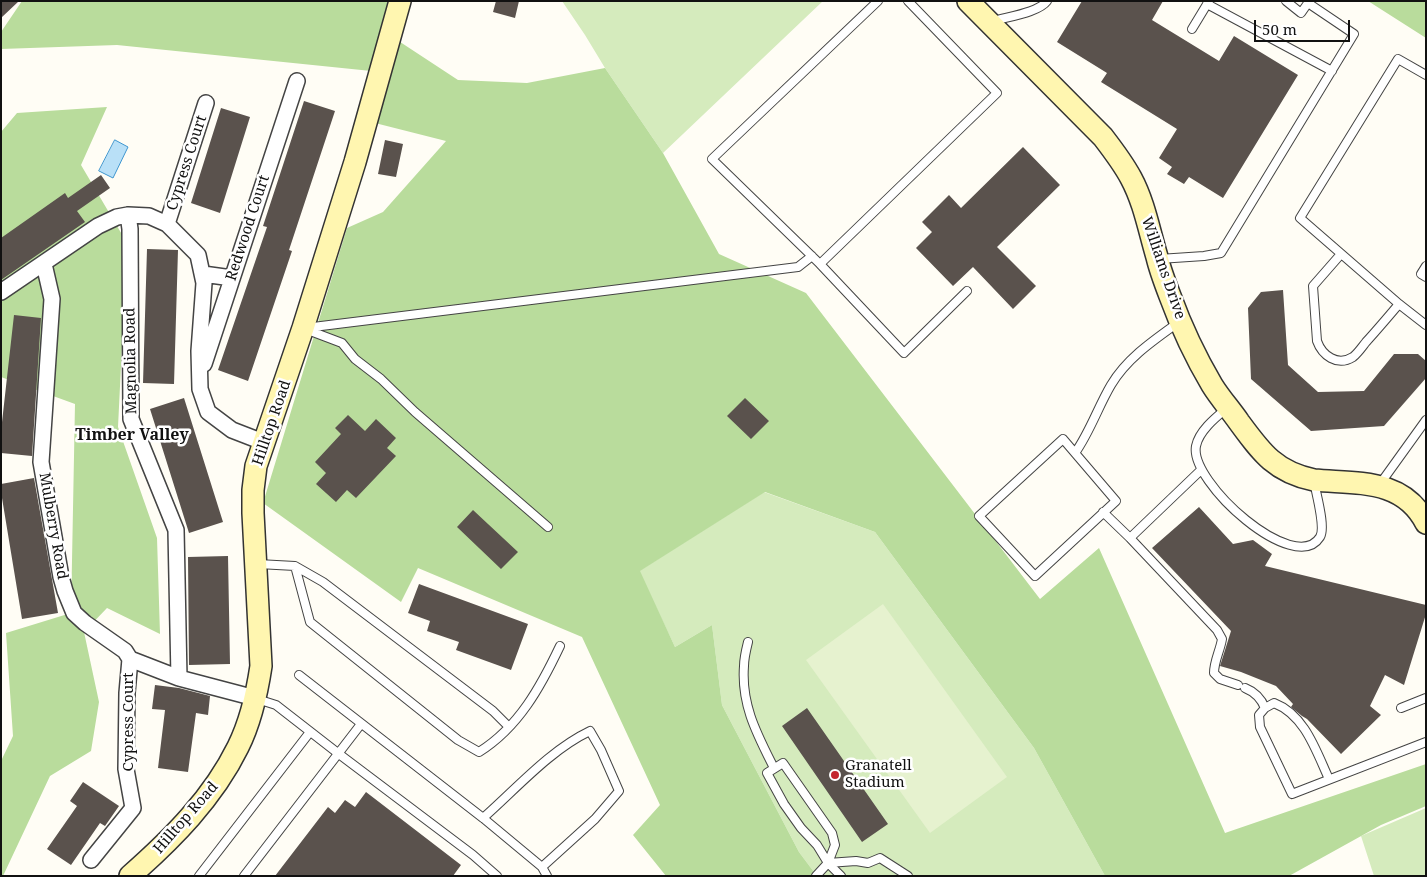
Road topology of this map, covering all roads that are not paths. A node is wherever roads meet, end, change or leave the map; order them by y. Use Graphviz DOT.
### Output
graph roads {
  1 [pos="400,1"];
  2 [pos="878,1"];
  3 [pos="908,1"];
  4 [pos="968,1"];
  5 [pos="1046,1"];
  6 [pos="1286,1"];
  7 [pos="1208,2"];
  8 [pos="989,22"];
  9 [pos="1192,29"];
  10 [pos="1332,71"];
  11 [pos="1426,75"];
  12 [pos="297,82"];
  13 [pos="206,103"];
  14 [pos="128,215"];
  15 [pos="167,224"];
  16 [pos="1341,254"];
  17 [pos="812,256"];
  18 [pos="1157,259"];
  19 [pos="44,264"];
  20 [pos="820,264"];
  21 [pos="1426,266"];
  22 [pos="203,274"];
  23 [pos="1426,277"];
  24 [pos="232,278"];
  25 [pos="967,291"];
  26 [pos="1,292"];
  27 [pos="1399,304"];
  28 [pos="1180,321"];
  29 [pos="1426,325"];
  30 [pos="303,328"];
  31 [pos="200,375"];
  32 [pos="1228,407"];
  33 [pos="1426,420"];
  34 [pos="263,442"];
  35 [pos="1075,453"];
  36 [pos="1201,470"];
  37 [pos="1314,480"];
  38 [pos="1379,486"];
  39 [pos="1103,512"];
  40 [pos="1426,523"];
  41 [pos="548,526"];
  42 [pos="1130,538"];
  43 [pos="256,564"];
  44 [pos="295,566"];
  45 [pos="748,642"];
  46 [pos="560,646"];
  47 [pos="130,660"];
  48 [pos="299,675"];
  49 [pos="179,678"];
  50 [pos="255,698"];
  51 [pos="1426,698"];
  52 [pos="1265,708"];
  53 [pos="1401,708"];
  54 [pos="361,724"];
  55 [pos="509,727"];
  56 [pos="310,732"];
  57 [pos="1426,742"];
  58 [pos="338,754"];
  59 [pos="774,768"];
  60 [pos="1328,779"];
  61 [pos="483,818"];
  62 [pos="90,860"];
  63 [pos="828,863"];
  64 [pos="542,867"];
  65 [pos="130,876"];
  66 [pos="199,876"];
  67 [pos="244,876"];
  68 [pos="497,876"];
  69 [pos="547,876"];
  70 [pos="816,876"];
  71 [pos="840,876"];
  72 [pos="908,876"];
  1 -- 30 [label="street, Hilltop Road"];
  2 -- 17 [label="lane"];
  3 -- 20 [label="lane"];
  4 -- 8 [label="street, Williams Drive"];
  5 -- 8 [label="lane"];
  6 -- 10 [label="lane"];
  7 -- 9 [label="lane"];
  7 -- 10 [label="lane"];
  8 -- 18 [label="street, Williams Drive"];
  10 -- 18 [label="lane"];
  11 -- 16 [label="lane"];
  12 -- 24 [label="street, Redwood Court"];
  13 -- 15 [label="street, Cypress Court"];
  14 -- 15 [label="street"];
  14 -- 19 [label="street"];
  14 -- 49 [label="street, Magnolia Road"];
  15 -- 22 [label="street"];
  16 -- 27 [label="lane"];
  16 -- 27 [label="lane"];
  17 -- 20 [label="lane"];
  17 -- 30 [label="lane"];
  18 -- 28 [label="street, Williams Drive"];
  19 -- 26 [label="street"];
  19 -- 47 [label="street, Mulberry Road"];
  20 -- 25 [label="lane"];
  21 -- 23 [label="lane"];
  22 -- 24 [label="street"];
  22 -- 31 [label="street"];
  24 -- 31 [label="street, Redwood Court"];
  27 -- 29 [label="lane"];
  28 -- 32 [label="street, Williams Drive"];
  28 -- 35 [label="lane"];
  30 -- 34 [label="street, Hilltop Road"];
  30 -- 41 [label="lane"];
  31 -- 34 [label="street"];
  32 -- 36 [label="lane"];
  32 -- 37 [label="street, Williams Drive"];
  33 -- 38 [label="lane"];
  34 -- 43 [label="street, Hilltop Road"];
  35 -- 39 [label="lane"];
  35 -- 39 [label="lane"];
  36 -- 37 [label="lane"];
  36 -- 42 [label="lane"];
  37 -- 38 [label="street, Williams Drive"];
  38 -- 40 [label="street, Williams Drive"];
  39 -- 42 [label="lane"];
  42 -- 52 [label="lane"];
  43 -- 44 [label="lane"];
  43 -- 50 [label="street, Hilltop Road"];
  44 -- 55 [label="lane"];
  44 -- 55 [label="lane"];
  45 -- 59 [label="lane"];
  46 -- 55 [label="lane"];
  47 -- 49 [label="street, Mulberry Road"];
  47 -- 62 [label="street, Cypress Court"];
  48 -- 54 [label="lane"];
  49 -- 50 [label="street, Mulberry Road"];
  50 -- 56 [label="lane"];
  50 -- 65 [label="street, Hilltop Road"];
  51 -- 53 [label="lane"];
  52 -- 60 [label="lane"];
  52 -- 60 [label="lane"];
  54 -- 58 [label="lane"];
  54 -- 61 [label="lane"];
  56 -- 58 [label="lane"];
  56 -- 66 [label="lane"];
  57 -- 60 [label="lane"];
  58 -- 67 [label="lane"];
  58 -- 68 [label="lane"];
  59 -- 63 [label="lane"];
  59 -- 63 [label="lane"];
  61 -- 64 [label="lane"];
  61 -- 64 [label="lane"];
  63 -- 70 [label="lane"];
  63 -- 71 [label="lane"];
  63 -- 72 [label="lane"];
  64 -- 69 [label="lane"];
}
